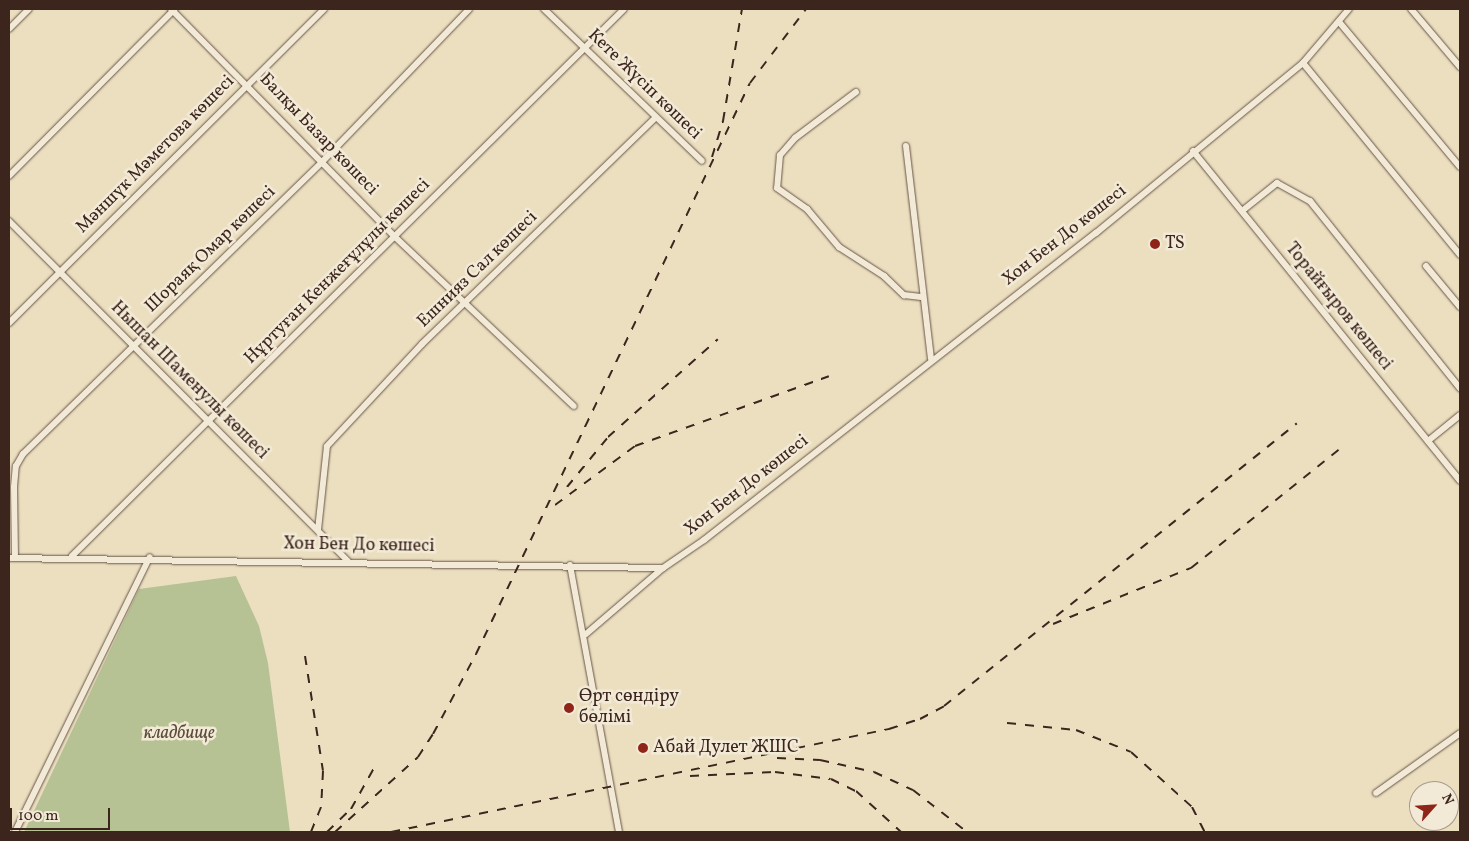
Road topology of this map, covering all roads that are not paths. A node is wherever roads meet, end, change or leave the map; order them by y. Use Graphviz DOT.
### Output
graph roads {
  1 [pos="30,9"];
  2 [pos="173,9"];
  3 [pos="324,9"];
  4 [pos="469,9"];
  5 [pos="544,9"];
  6 [pos="624,9"];
  7 [pos="1349,9"];
  8 [pos="1411,9"];
  9 [pos="1340,23"];
  10 [pos="9,29"];
  11 [pos="584,49"];
  12 [pos="1303,63"];
  13 [pos="1460,67"];
  14 [pos="248,84"];
  15 [pos="856,92"];
  16 [pos="654,119"];
  17 [pos="906,146"];
  18 [pos="1193,150"];
  19 [pos="322,162"];
  20 [pos="702,162"];
  21 [pos="1460,167"];
  22 [pos="9,176"];
  23 [pos="1242,211"];
  24 [pos="9,221"];
  25 [pos="394,237"];
  26 [pos="1460,255"];
  27 [pos="1426,266"];
  28 [pos="59,273"];
  29 [pos="922,297"];
  30 [pos="465,303"];
  31 [pos="1460,307"];
  32 [pos="9,323"];
  33 [pos="133,346"];
  34 [pos="931,360"];
  35 [pos="1460,388"];
  36 [pos="574,406"];
  37 [pos="1460,414"];
  38 [pos="208,422"];
  39 [pos="1428,441"];
  40 [pos="1460,482"];
  41 [pos="318,530"];
  42 [pos="72,556"];
  43 [pos="150,557"];
  44 [pos="12,558"];
  45 [pos="348,561"];
  46 [pos="570,565"];
  47 [pos="663,568"];
  48 [pos="586,634"];
  49 [pos="1460,733"];
  50 [pos="1376,792"];
  51 [pos="15,832"];
  52 [pos="619,832"];
  1 -- 10 [label="street"];
  2 -- 14 [label="street, Балқы Базар көшесі"];
  2 -- 22 [label="street"];
  3 -- 14 [label="street, Мәншүк Мәметова көшесі"];
  4 -- 19 [label="street, Шораяқ Омар көшесі"];
  5 -- 11 [label="street, Кете Жүсіп көшесі"];
  6 -- 11 [label="street, Нұртуған Кенжеғұлұлы көшесі"];
  7 -- 9 [label="street, Хон Бен До көшесі"];
  8 -- 13 [label="street"];
  9 -- 12 [label="street, Хон Бен До көшесі"];
  9 -- 21 [label="street"];
  11 -- 16 [label="street, Кете Жүсіп көшесі"];
  11 -- 25 [label="street, Нұртуған Кенжеғұлұлы көшесі"];
  12 -- 18 [label="street, Хон Бен До көшесі"];
  12 -- 26 [label="street"];
  14 -- 19 [label="street, Балқы Базар көшесі"];
  14 -- 28 [label="street, Мәншүк Мәметова көшесі"];
  15 -- 29 [label="street"];
  16 -- 20 [label="street, Кете Жүсіп көшесі"];
  16 -- 30 [label="street, Ешнияз Сал көшесі"];
  17 -- 29 [label="street"];
  18 -- 23 [label="street, Торайғыров көшесі"];
  18 -- 34 [label="street, Хон Бен До көшесі"];
  19 -- 25 [label="street, Балқы Базар көшесі"];
  19 -- 33 [label="street, Шораяқ Омар көшесі"];
  23 -- 35 [label="street"];
  23 -- 39 [label="street, Торайғыров көшесі"];
  24 -- 28 [label="street, Нышан Шаменулы көшесі"];
  25 -- 30 [label="street, Балқы Базар көшесі"];
  25 -- 38 [label="street, Нұртуған Кенжеғұлұлы көшесі"];
  27 -- 31 [label="street"];
  28 -- 32 [label="street, Мәншүк Мәметова көшесі"];
  28 -- 33 [label="street, Нышан Шаменулы көшесі"];
  29 -- 34 [label="street"];
  30 -- 36 [label="street, Балқы Базар көшесі"];
  30 -- 41 [label="street, Ешнияз Сал көшесі"];
  33 -- 38 [label="street, Нышан Шаменулы көшесі"];
  33 -- 44 [label="street, Шораяқ Омар көшесі"];
  34 -- 47 [label="street, Хон Бен До көшесі"];
  37 -- 39 [label="street"];
  38 -- 41 [label="street, Нышан Шаменулы көшесі"];
  38 -- 42 [label="street, Нұртуған Кенжеғұлұлы көшесі"];
  39 -- 40 [label="street, Торайғыров көшесі"];
  41 -- 45 [label="street, Нышан Шаменулы көшесі"];
  42 -- 43 [label="street, Хон Бен До көшесі"];
  42 -- 44 [label="street, Хон Бен До көшесі"];
  43 -- 45 [label="street, Хон Бен До көшесі"];
  43 -- 51 [label="street"];
  45 -- 46 [label="street, Хон Бен До көшесі"];
  46 -- 47 [label="street, Хон Бен До көшесі"];
  46 -- 48 [label="street"];
  47 -- 48 [label="street"];
  48 -- 52 [label="street"];
  49 -- 50 [label="street"];
}
